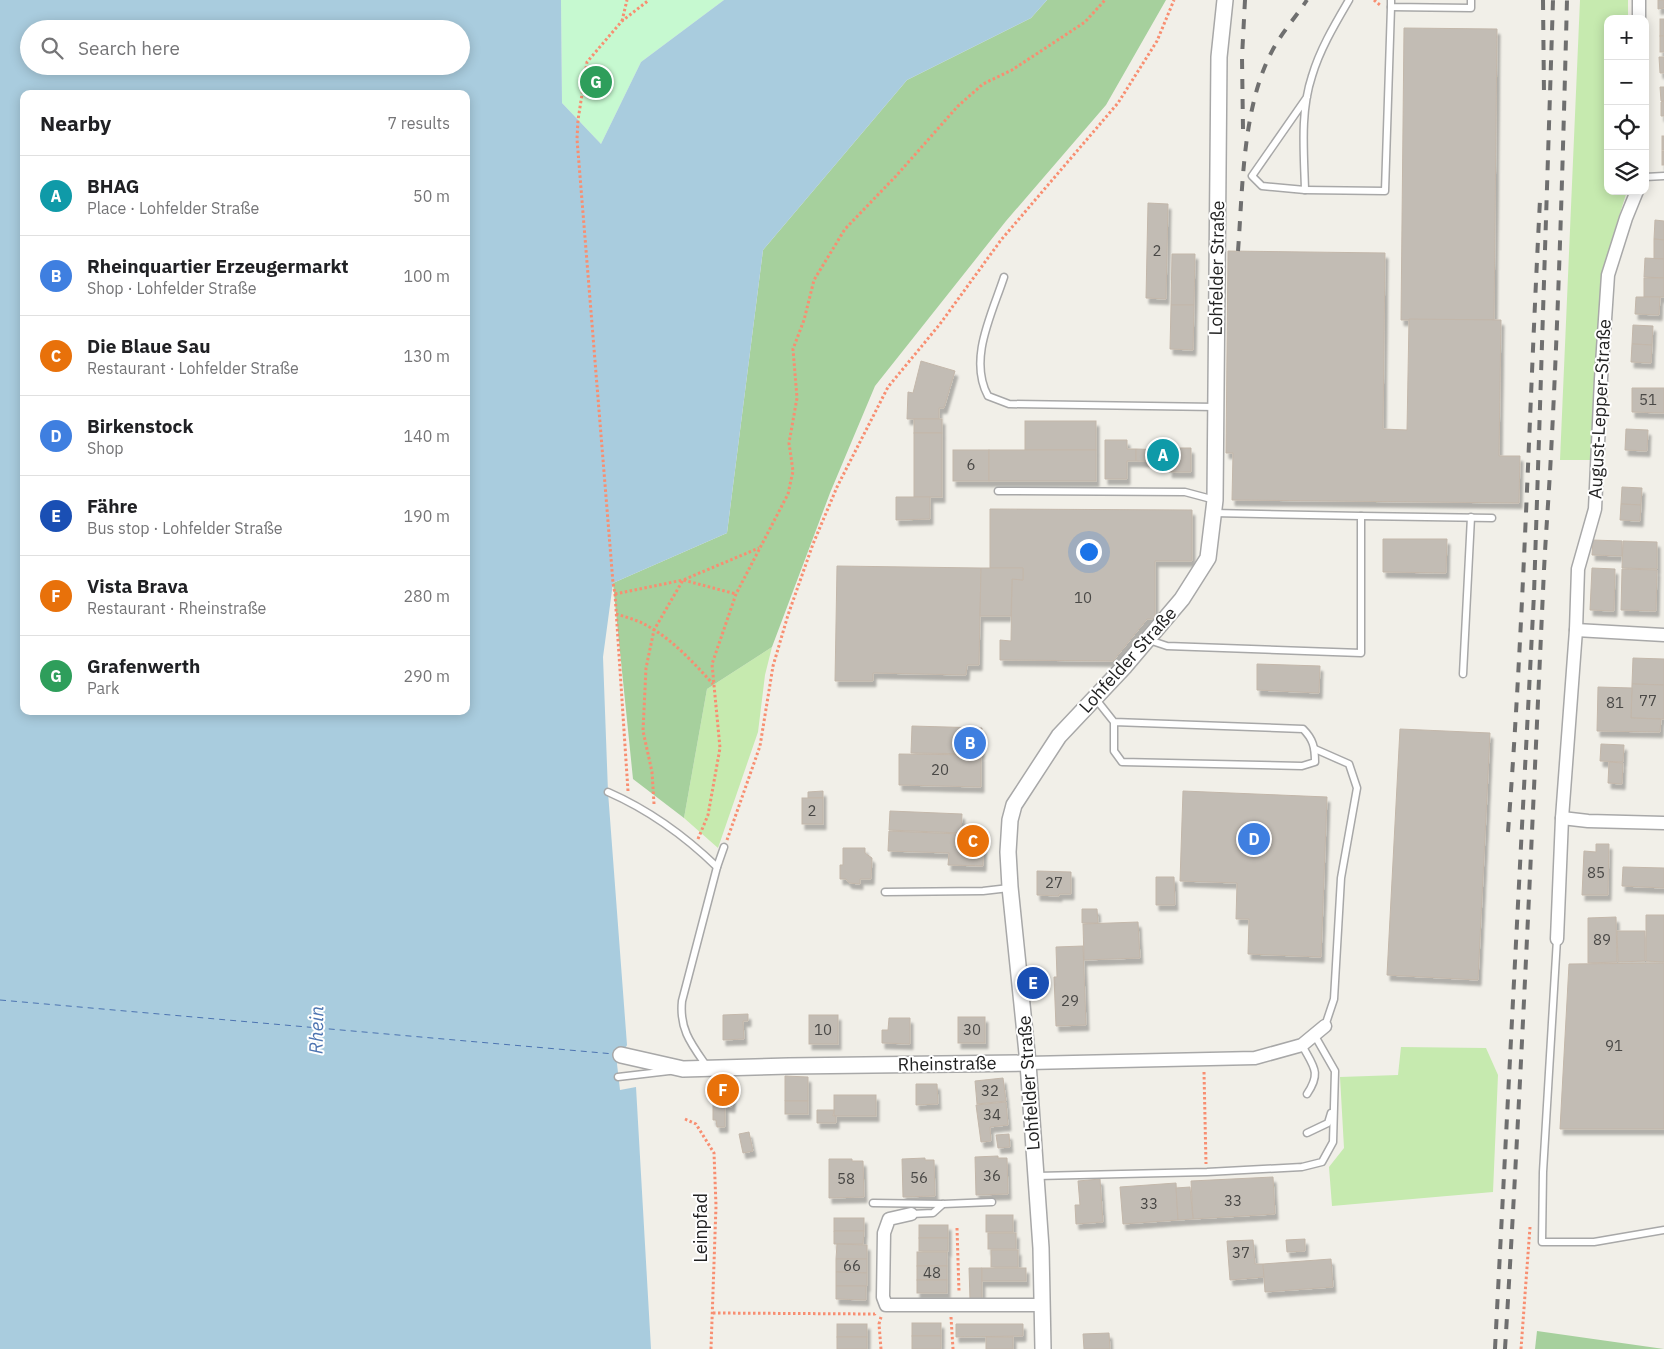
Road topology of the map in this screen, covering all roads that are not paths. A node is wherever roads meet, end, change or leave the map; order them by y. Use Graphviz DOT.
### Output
graph roads {
  1 [pos="1225,0"];
  2 [pos="1349,0"];
  3 [pos="1471,0"];
  4 [pos="1638,0"];
  5 [pos="1391,4"];
  6 [pos="1639,15"];
  7 [pos="1307,96"];
  8 [pos="1664,176"];
  9 [pos="1649,177"];
  10 [pos="1305,190"];
  11 [pos="1635,195"];
  12 [pos="1004,277"];
  13 [pos="1216,408"];
  14 [pos="998,491"];
  15 [pos="1214,507"];
  16 [pos="1361,516"];
  17 [pos="1470,517"];
  18 [pos="1492,518"];
  19 [pos="1576,630"];
  20 [pos="1664,634"];
  21 [pos="1148,639"];
  22 [pos="1463,674"];
  23 [pos="1096,698"];
  24 [pos="1114,722"];
  25 [pos="1315,749"];
  26 [pos="608,792"];
  27 [pos="1562,818"];
  28 [pos="1664,824"];
  29 [pos="724,847"];
  30 [pos="716,867"];
  31 [pos="1010,887"];
  32 [pos="885,892"];
  33 [pos="1557,939"];
  34 [pos="1325,1026"];
  35 [pos="1315,1036"];
  36 [pos="1302,1045"];
  37 [pos="622,1055"];
  38 [pos="1028,1063"];
  39 [pos="709,1069"];
  40 [pos="683,1070"];
  41 [pos="618,1077"];
  42 [pos="1308,1094"];
  43 [pos="1336,1094"];
  44 [pos="1307,1133"];
  45 [pos="1036,1176"];
  46 [pos="992,1202"];
  47 [pos="874,1203"];
  48 [pos="943,1204"];
  49 [pos="911,1214"];
  50 [pos="1664,1230"];
  51 [pos="1042,1305"];
  52 [pos="1042,1349"];
  1 -- 13 [label="street, Lohfelder Straße"];
  2 -- 7 [label="lane"];
  3 -- 5 [label="lane"];
  4 -- 6 [label="street"];
  5 -- 10 [label="lane"];
  7 -- 10 [label="lane"];
  7 -- 10 [label="lane"];
  8 -- 9 [label="lane"];
  11 -- 19 [label="street, August-Lepper-Straße"];
  12 -- 13 [label="lane"];
  13 -- 15 [label="street, Lohfelder Straße"];
  14 -- 15 [label="lane"];
  15 -- 16 [label="lane"];
  15 -- 21 [label="street, Lohfelder Straße"];
  16 -- 17 [label="lane"];
  16 -- 21 [label="lane"];
  17 -- 18 [label="lane"];
  17 -- 22 [label="lane"];
  19 -- 20 [label="street"];
  19 -- 27 [label="street, August-Lepper-Straße"];
  21 -- 23 [label="street, Lohfelder Straße"];
  23 -- 24 [label="lane"];
  23 -- 31 [label="street, Lohfelder Straße"];
  24 -- 25 [label="lane"];
  24 -- 25 [label="lane"];
  25 -- 34 [label="lane"];
  26 -- 30 [label="lane"];
  27 -- 28 [label="street"];
  27 -- 33 [label="street, August-Lepper-Straße"];
  29 -- 30 [label="lane"];
  30 -- 39 [label="lane"];
  31 -- 32 [label="lane"];
  31 -- 38 [label="street, Lohfelder Straße"];
  33 -- 50 [label="lane"];
  34 -- 35 [label="street, Rheinstraße"];
  35 -- 36 [label="street, Rheinstraße"];
  35 -- 43 [label="lane"];
  36 -- 38 [label="street, Rheinstraße"];
  36 -- 42 [label="lane"];
  37 -- 40 [label="street, Rheinstraße"];
  38 -- 39 [label="street, Rheinstraße"];
  38 -- 45 [label="street, Lohfelder Straße"];
  39 -- 40 [label="street, Rheinstraße"];
  40 -- 41 [label="lane"];
  43 -- 44 [label="lane"];
  43 -- 45 [label="lane"];
  45 -- 51 [label="street, Lohfelder Straße"];
  46 -- 48 [label="lane"];
  47 -- 48 [label="lane"];
  48 -- 49 [label="lane"];
  49 -- 51 [label="street"];
  51 -- 52 [label="street, Lohfelder Straße"];
}
